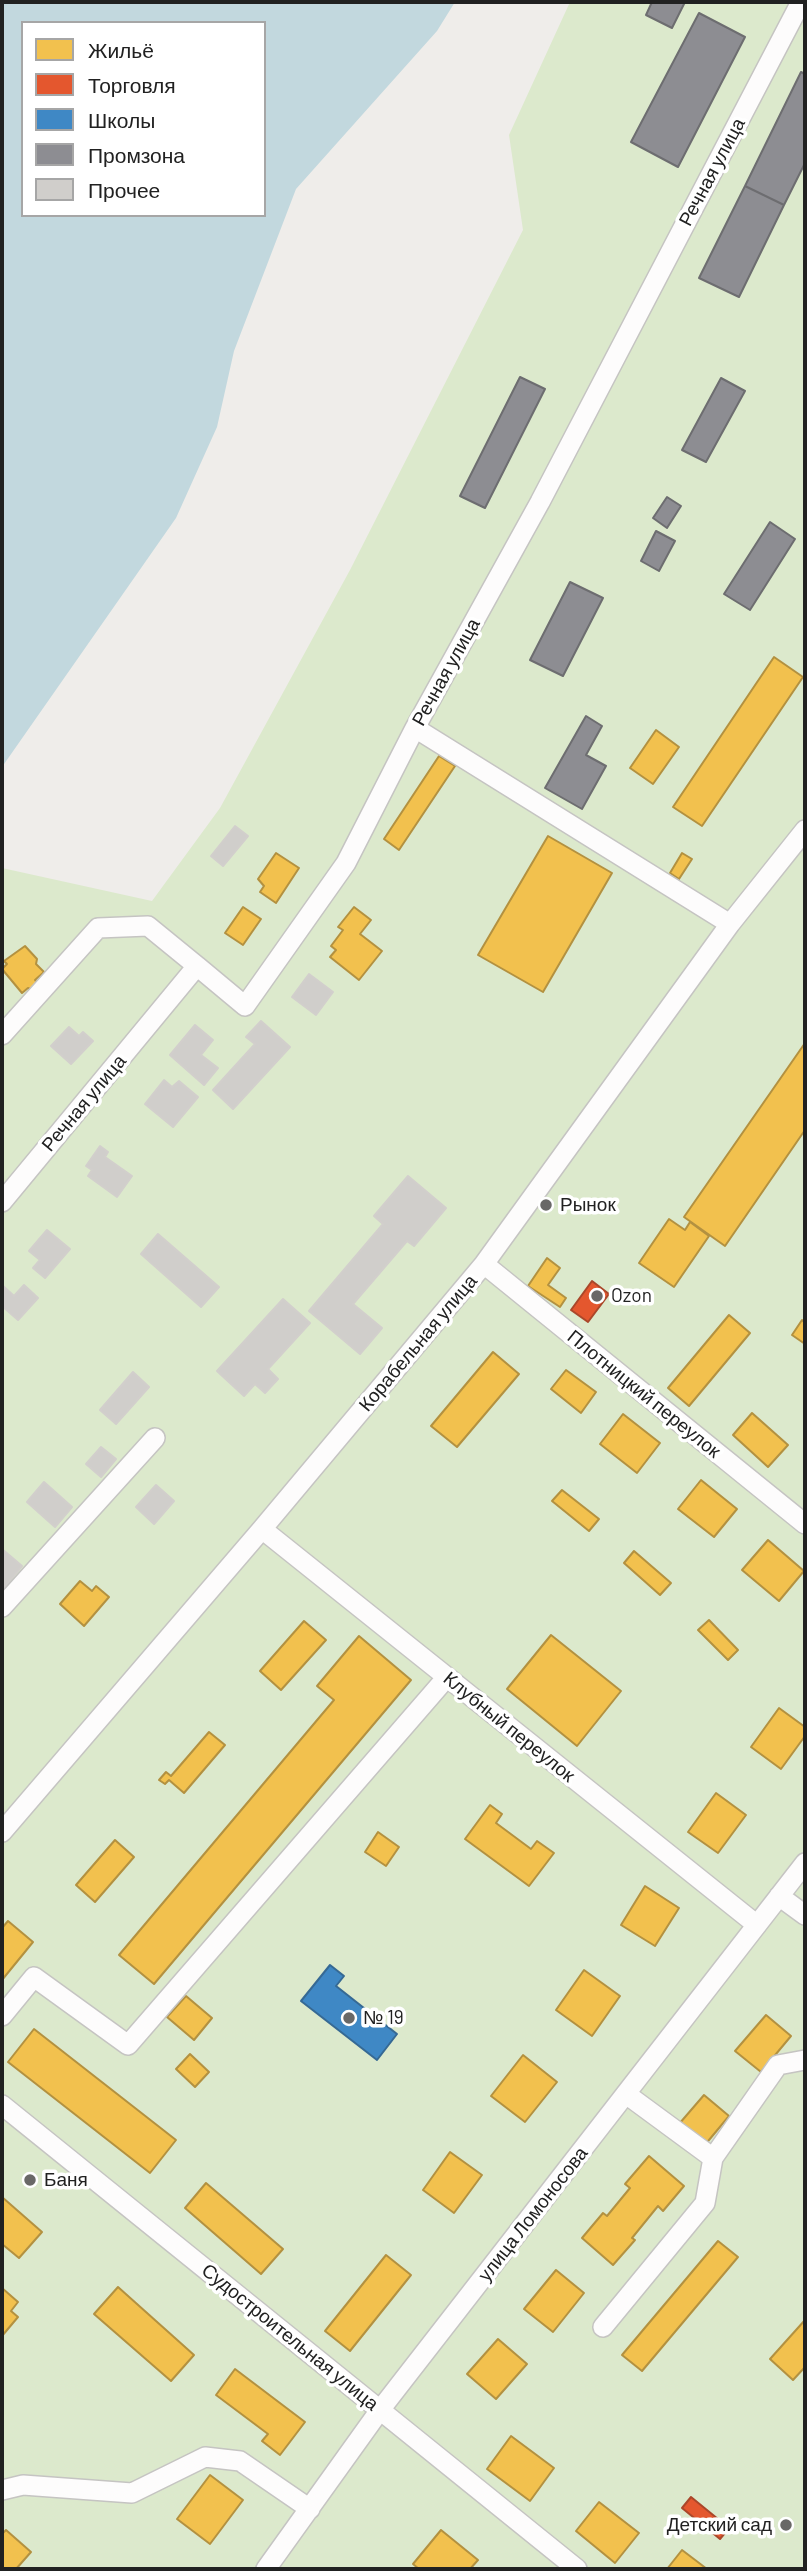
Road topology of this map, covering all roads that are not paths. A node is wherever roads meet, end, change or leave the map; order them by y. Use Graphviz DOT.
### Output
graph roads {
  1 [pos="801,2"];
  2 [pos="415,728"];
  3 [pos="805,830"];
  4 [pos="730,924"];
  5 [pos="197,966"];
  6 [pos="2,1035"];
  7 [pos="2,1202"];
  8 [pos="484,1264"];
  9 [pos="155,1438"];
  10 [pos="805,1524"];
  11 [pos="262,1529"];
  12 [pos="2,1608"];
  13 [pos="447,1677"];
  14 [pos="2,1832"];
  15 [pos="805,1863"];
  16 [pos="779,1896"];
  17 [pos="805,1915"];
  18 [pos="757,1924"];
  19 [pos="2,2016"];
  20 [pos="805,2060"];
  21 [pos="626,2094"];
  22 [pos="2,2105"];
  23 [pos="713,2158"];
  24 [pos="603,2327"];
  25 [pos="380,2410"];
  26 [pos="2,2490"];
  27 [pos="310,2508"];
  28 [pos="266,2569"];
  29 [pos="577,2569"];
  1 -- 2 [label="street, Речная улица"];
  2 -- 4 [label="street"];
  2 -- 5 [label="street, Речная улица"];
  3 -- 4 [label="street, Корабельная улица"];
  4 -- 8 [label="street, Корабельная улица"];
  5 -- 6 [label="street"];
  5 -- 7 [label="street, Речная улица"];
  8 -- 10 [label="street, Плотницкий переулок"];
  8 -- 11 [label="street, Корабельная улица"];
  9 -- 12 [label="street"];
  11 -- 13 [label="street, Клубный переулок"];
  11 -- 14 [label="street, Корабельная улица"];
  13 -- 18 [label="street, Клубный переулок"];
  13 -- 19 [label="street"];
  15 -- 16 [label="street, улица Ломоносова"];
  16 -- 17 [label="street"];
  16 -- 18 [label="street, улица Ломоносова"];
  18 -- 21 [label="street, улица Ломоносова"];
  20 -- 23 [label="street"];
  21 -- 23 [label="street"];
  21 -- 25 [label="street, улица Ломоносова"];
  22 -- 25 [label="street, Судостроительная улица"];
  23 -- 24 [label="street"];
  25 -- 27 [label="street, улица Ломоносова"];
  25 -- 29 [label="street, Судостроительная улица"];
  26 -- 27 [label="street"];
  27 -- 28 [label="street, улица Ломоносова"];
}
